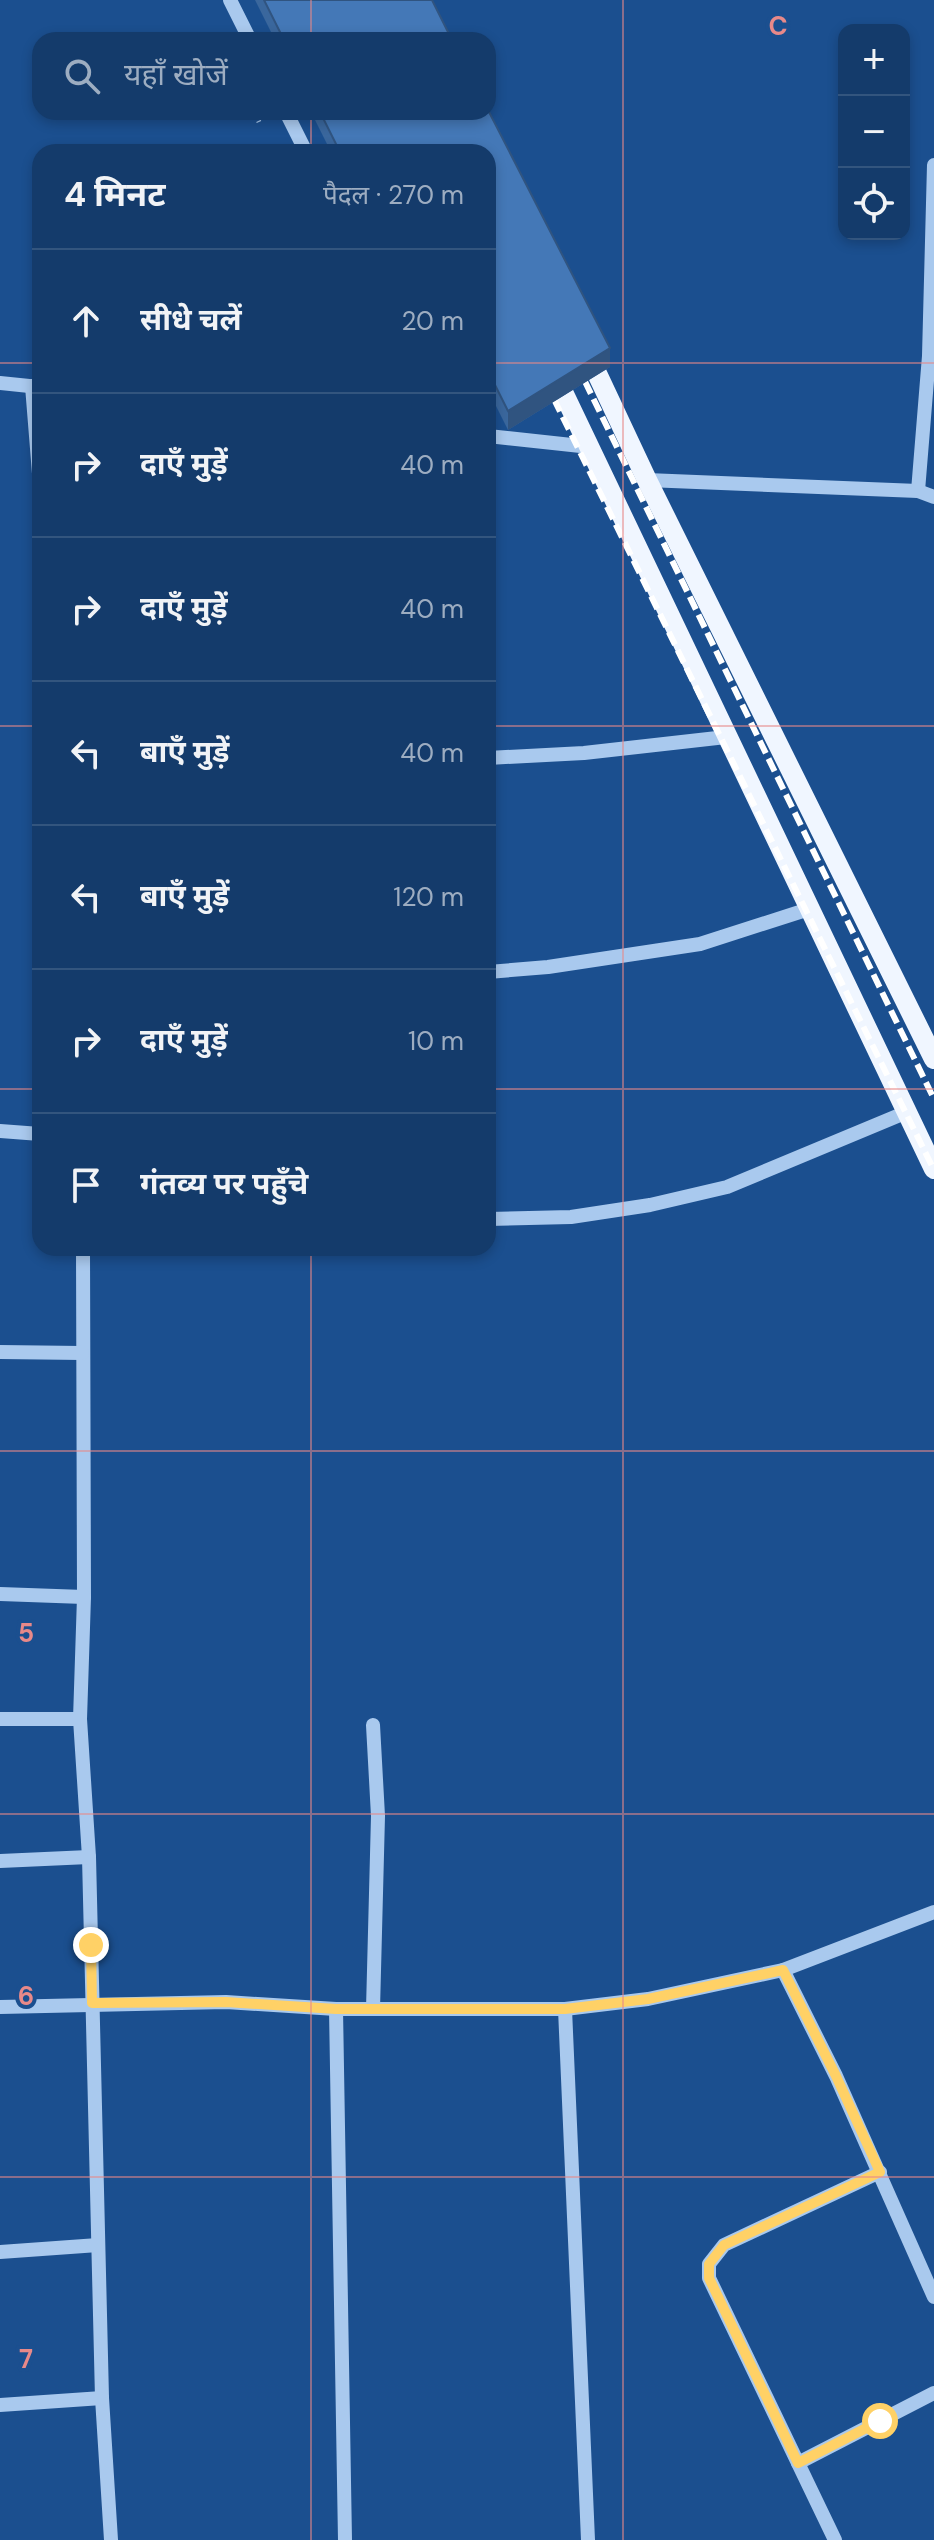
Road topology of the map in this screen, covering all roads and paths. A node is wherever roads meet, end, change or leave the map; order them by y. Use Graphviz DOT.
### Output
graph roads {
  1 [pos="230,0"];
  2 [pos="246,32"];
  3 [pos="290,120"];
  4 [pos="302,144"];
  5 [pos="934,165"];
  6 [pos="576,331"];
  7 [pos="543,350"];
  8 [pos="0,383"];
  9 [pos="32,387"];
  10 [pos="496,437"];
  11 [pos="590,447"];
  12 [pos="647,480"];
  13 [pos="918,491"];
  14 [pos="934,497"];
  15 [pos="726,737"];
  16 [pos="496,758"];
  17 [pos="809,909"];
  18 [pos="496,971"];
  19 [pos="934,1059"];
  20 [pos="907,1112"];
  21 [pos="0,1131"];
  22 [pos="32,1133"];
  23 [pos="934,1169"];
  24 [pos="496,1219"];
  25 [pos="83,1256"];
  26 [pos="0,1352"];
  27 [pos="82,1353"];
  28 [pos="0,1594"];
  29 [pos="84,1597"];
  30 [pos="0,1719"];
  31 [pos="80,1719"];
  32 [pos="373,1725"];
  33 [pos="89,1857"];
  34 [pos="0,1861"];
  35 [pos="934,1912"];
  36 [pos="783,1970"];
  37 [pos="92,2003"];
  38 [pos="0,2007"];
  39 [pos="336,2009"];
  40 [pos="373,2009"];
  41 [pos="565,2009"];
  42 [pos="880,2172"];
  43 [pos="98,2245"];
  44 [pos="0,2252"];
  45 [pos="934,2297"];
  46 [pos="934,2393"];
  47 [pos="102,2398"];
  48 [pos="0,2405"];
  49 [pos="798,2463"];
  50 [pos="111,2540"];
  51 [pos="345,2540"];
  52 [pos="588,2540"];
  53 [pos="835,2540"];
  1 -- 2 [label="street"];
  3 -- 4 [label="street"];
  5 -- 13 [label="street"];
  6 -- 12 [label="main road"];
  7 -- 11 [label="main road"];
  8 -- 9 [label="street"];
  10 -- 11 [label="street"];
  11 -- 15 [label="main road"];
  12 -- 13 [label="street"];
  12 -- 19 [label="main road"];
  13 -- 14 [label="street"];
  15 -- 16 [label="street"];
  15 -- 17 [label="main road"];
  17 -- 18 [label="street"];
  17 -- 20 [label="main road"];
  20 -- 23 [label="main road"];
  20 -- 24 [label="street"];
  21 -- 22 [label="street"];
  25 -- 27 [label="street"];
  26 -- 27 [label="street"];
  27 -- 29 [label="street"];
  28 -- 29 [label="street"];
  29 -- 31 [label="street"];
  30 -- 31 [label="street"];
  31 -- 33 [label="street"];
  32 -- 40 [label="street"];
  33 -- 34 [label="street"];
  33 -- 37 [label="street"];
  35 -- 36 [label="street"];
  36 -- 41 [label="street"];
  36 -- 42 [label="street"];
  37 -- 38 [label="street"];
  37 -- 39 [label="street"];
  37 -- 43 [label="street"];
  39 -- 40 [label="street"];
  39 -- 51 [label="street"];
  40 -- 41 [label="street"];
  41 -- 52 [label="street"];
  42 -- 45 [label="street"];
  42 -- 49 [label="street"];
  43 -- 44 [label="street"];
  43 -- 47 [label="street"];
  46 -- 49 [label="street"];
  47 -- 48 [label="street"];
  47 -- 50 [label="street"];
  49 -- 53 [label="street"];
}
